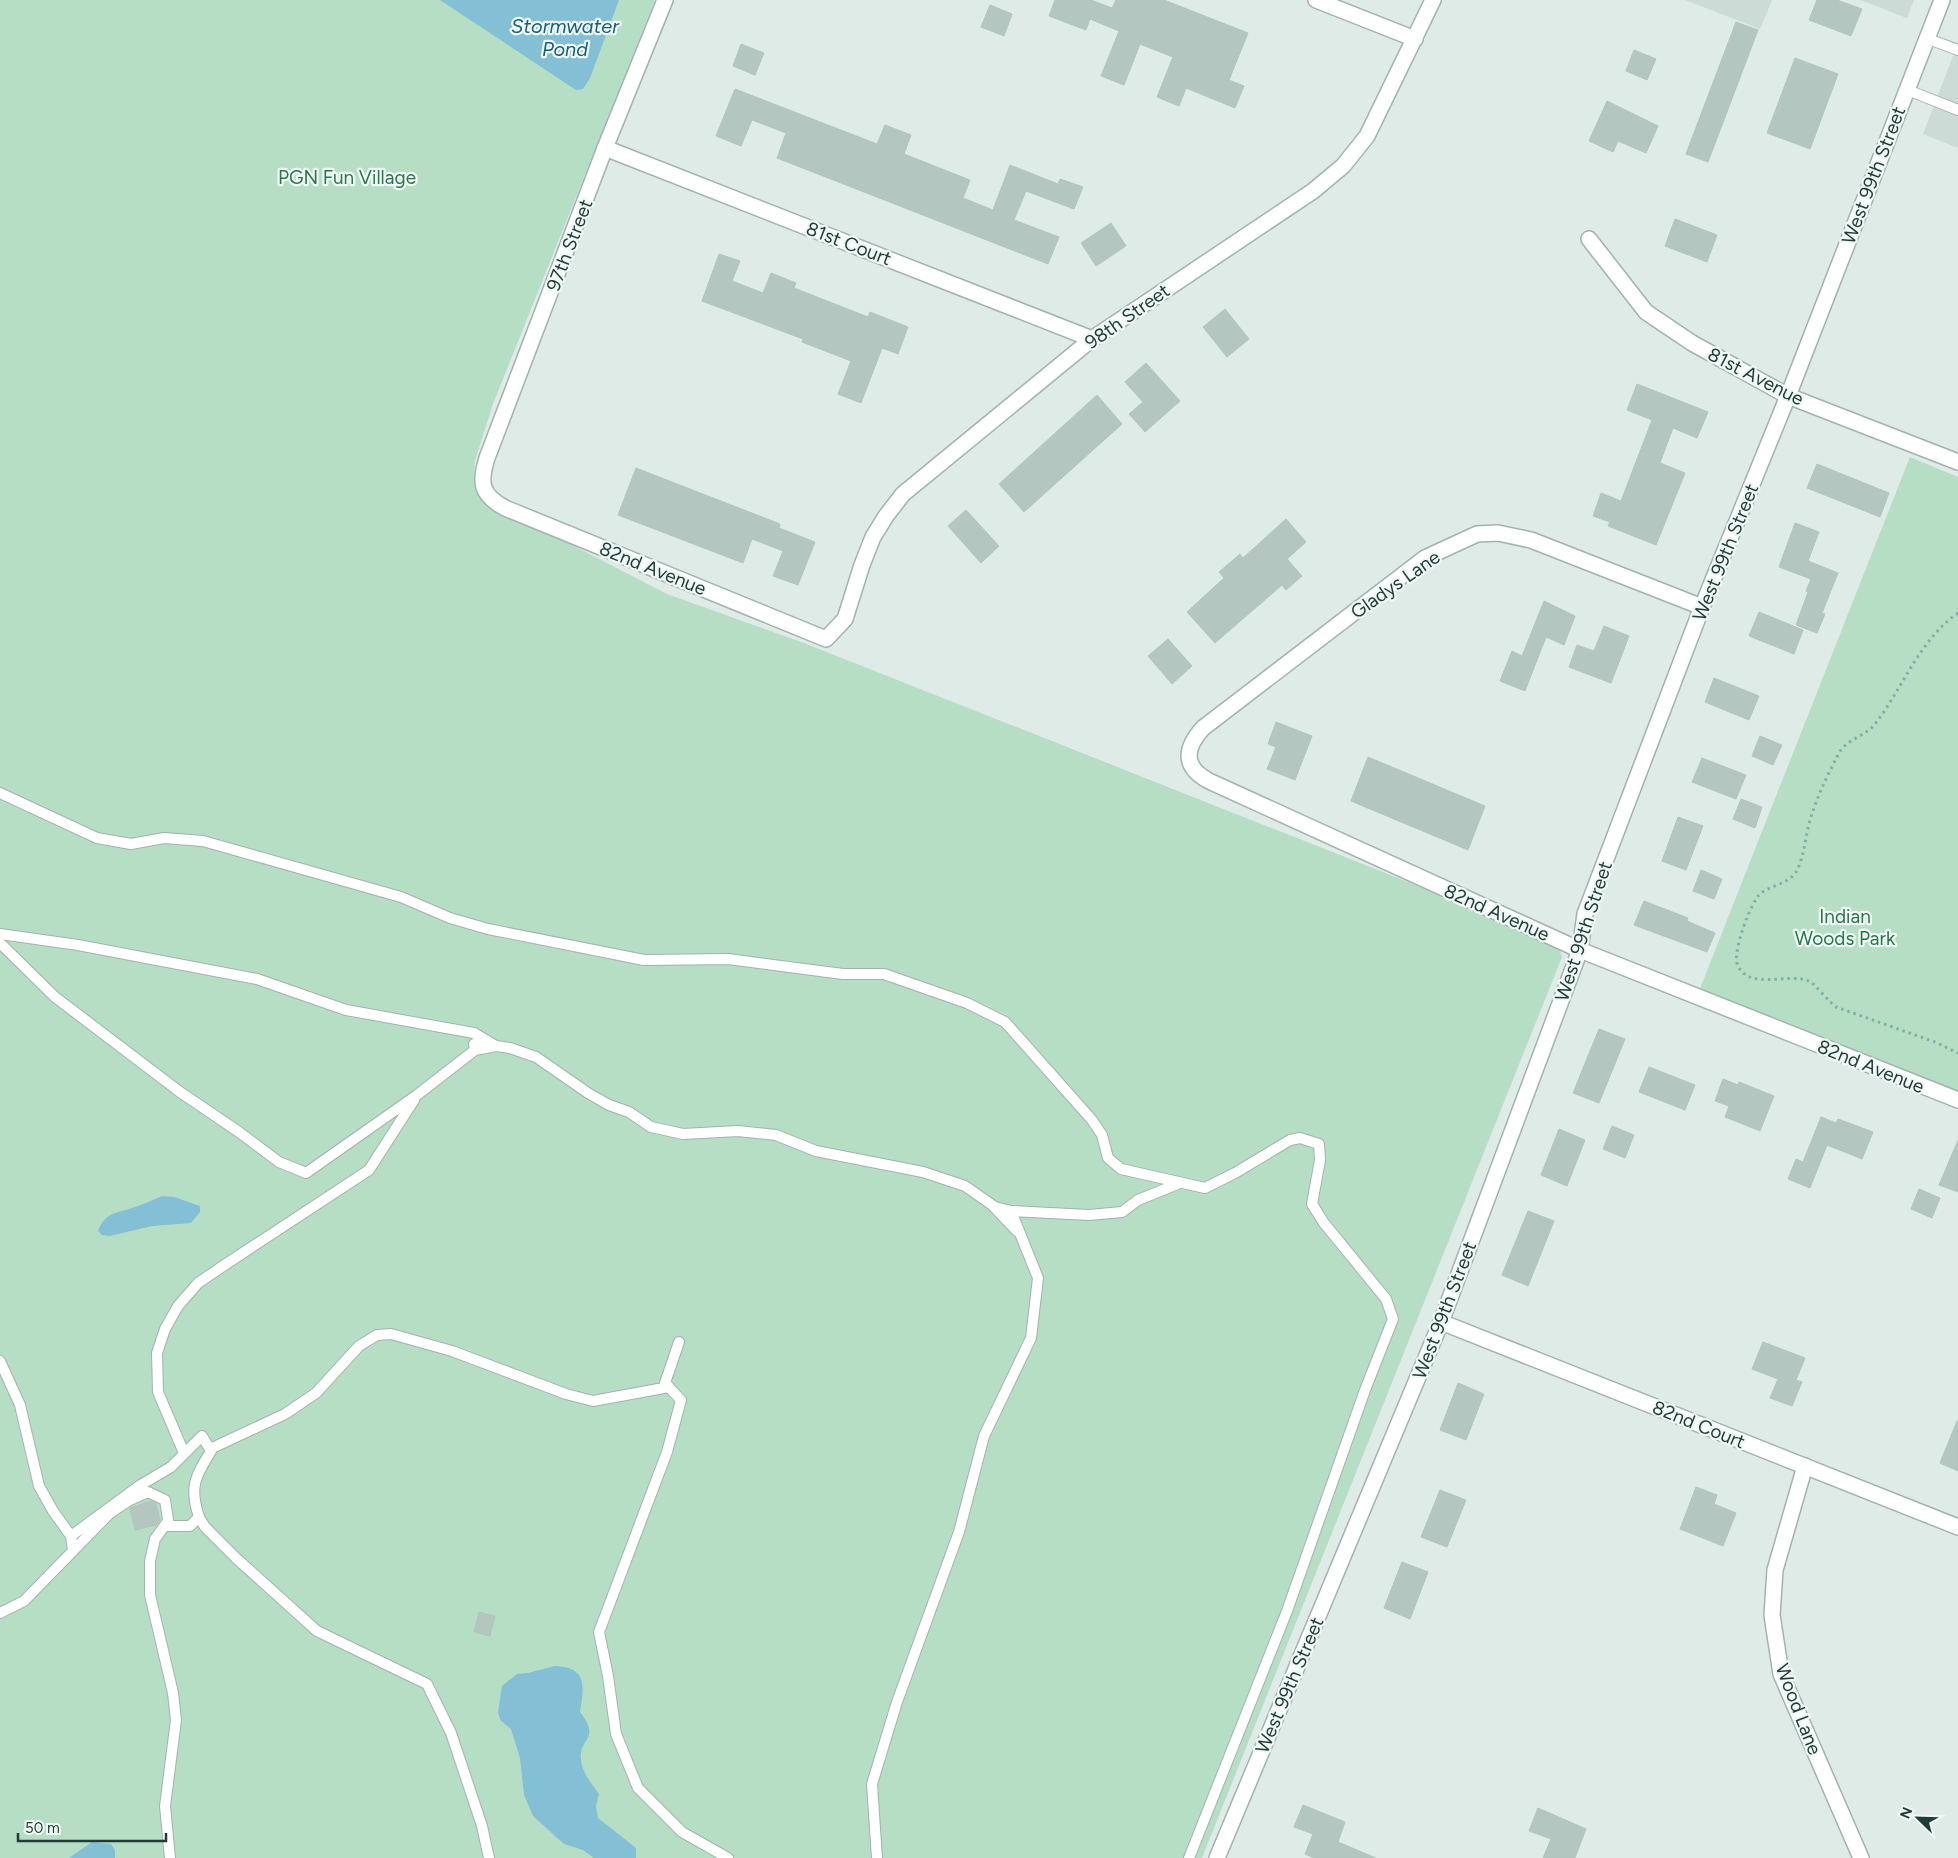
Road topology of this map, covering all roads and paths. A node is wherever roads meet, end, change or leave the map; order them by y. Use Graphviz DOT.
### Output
graph roads {
  1 [pos="665,0"];
  2 [pos="1316,0"];
  3 [pos="1433,0"];
  4 [pos="1942,0"];
  5 [pos="1926,38"];
  6 [pos="1415,39"];
  7 [pos="1958,50"];
  8 [pos="1906,89"];
  9 [pos="1958,110"];
  10 [pos="605,148"];
  11 [pos="1588,239"];
  12 [pos="1092,339"];
  13 [pos="1788,396"];
  14 [pos="1958,462"];
  15 [pos="485,491"];
  16 [pos="1702,608"];
  17 [pos="1958,613"];
  18 [pos="826,639"];
  19 [pos="1188,758"];
  20 [pos="0,793"];
  21 [pos="0,934"];
  22 [pos="0,943"];
  23 [pos="1580,950"];
  24 [pos="474,1033"];
  25 [pos="496,1046"];
  26 [pos="475,1050"];
  27 [pos="1958,1053"];
  28 [pos="417,1095"];
  29 [pos="1958,1100"];
  30 [pos="1184,1182"];
  31 [pos="992,1205"];
  32 [pos="1011,1211"];
  33 [pos="1020,1235"];
  34 [pos="1441,1322"];
  35 [pos="679,1342"];
  36 [pos="0,1361"];
  37 [pos="669,1387"];
  38 [pos="210,1449"];
  39 [pos="184,1453"];
  40 [pos="1805,1466"];
  41 [pos="199,1517"];
  42 [pos="168,1521"];
  43 [pos="1958,1527"];
  44 [pos="71,1536"];
  45 [pos="73,1550"];
  46 [pos="0,1613"];
  47 [pos="170,1858"];
  48 [pos="489,1858"];
  49 [pos="728,1858"];
  50 [pos="878,1858"];
  51 [pos="1189,1858"];
  52 [pos="1217,1858"];
  53 [pos="1861,1858"];
  1 -- 10 [label="street, 97th Street"];
  2 -- 6 [label="street"];
  3 -- 6 [label="street, 98th Street"];
  4 -- 5 [label="street, West 99th Street"];
  5 -- 7 [label="lane"];
  5 -- 8 [label="street, West 99th Street"];
  6 -- 12 [label="street, 98th Street"];
  8 -- 9 [label="lane"];
  8 -- 13 [label="street, West 99th Street"];
  10 -- 12 [label="street, 81st Court"];
  10 -- 15 [label="street, 97th Street"];
  11 -- 13 [label="street, 81st Avenue"];
  12 -- 18 [label="street, 98th Street"];
  13 -- 14 [label="street, 81st Avenue"];
  13 -- 16 [label="street, West 99th Street"];
  15 -- 18 [label="street, 82nd Avenue"];
  16 -- 19 [label="street, Gladys Lane"];
  16 -- 23 [label="street, West 99th Street"];
  17 -- 27 [label="path"];
  19 -- 23 [label="street, 82nd Avenue"];
  20 -- 30 [label="lane"];
  21 -- 24 [label="lane"];
  22 -- 28 [label="lane"];
  23 -- 29 [label="street, 82nd Avenue"];
  23 -- 34 [label="street, West 99th Street"];
  24 -- 25 [label="lane"];
  24 -- 26 [label="lane"];
  25 -- 26 [label="lane"];
  25 -- 31 [label="lane"];
  26 -- 28 [label="lane"];
  28 -- 39 [label="lane"];
  30 -- 32 [label="lane"];
  30 -- 51 [label="lane"];
  31 -- 32 [label="lane"];
  31 -- 33 [label="lane"];
  32 -- 33 [label="lane"];
  33 -- 50 [label="lane"];
  34 -- 40 [label="street, 82nd Court"];
  34 -- 52 [label="street, West 99th Street"];
  35 -- 37 [label="lane"];
  36 -- 44 [label="lane"];
  37 -- 38 [label="lane"];
  37 -- 49 [label="lane"];
  38 -- 39 [label="lane"];
  38 -- 41 [label="lane"];
  39 -- 44 [label="lane"];
  40 -- 43 [label="street, 82nd Court"];
  40 -- 53 [label="street, Wood Lane"];
  41 -- 42 [label="lane"];
  41 -- 48 [label="lane"];
  42 -- 45 [label="lane"];
  42 -- 47 [label="lane"];
  44 -- 45 [label="lane"];
  45 -- 46 [label="lane"];
}
